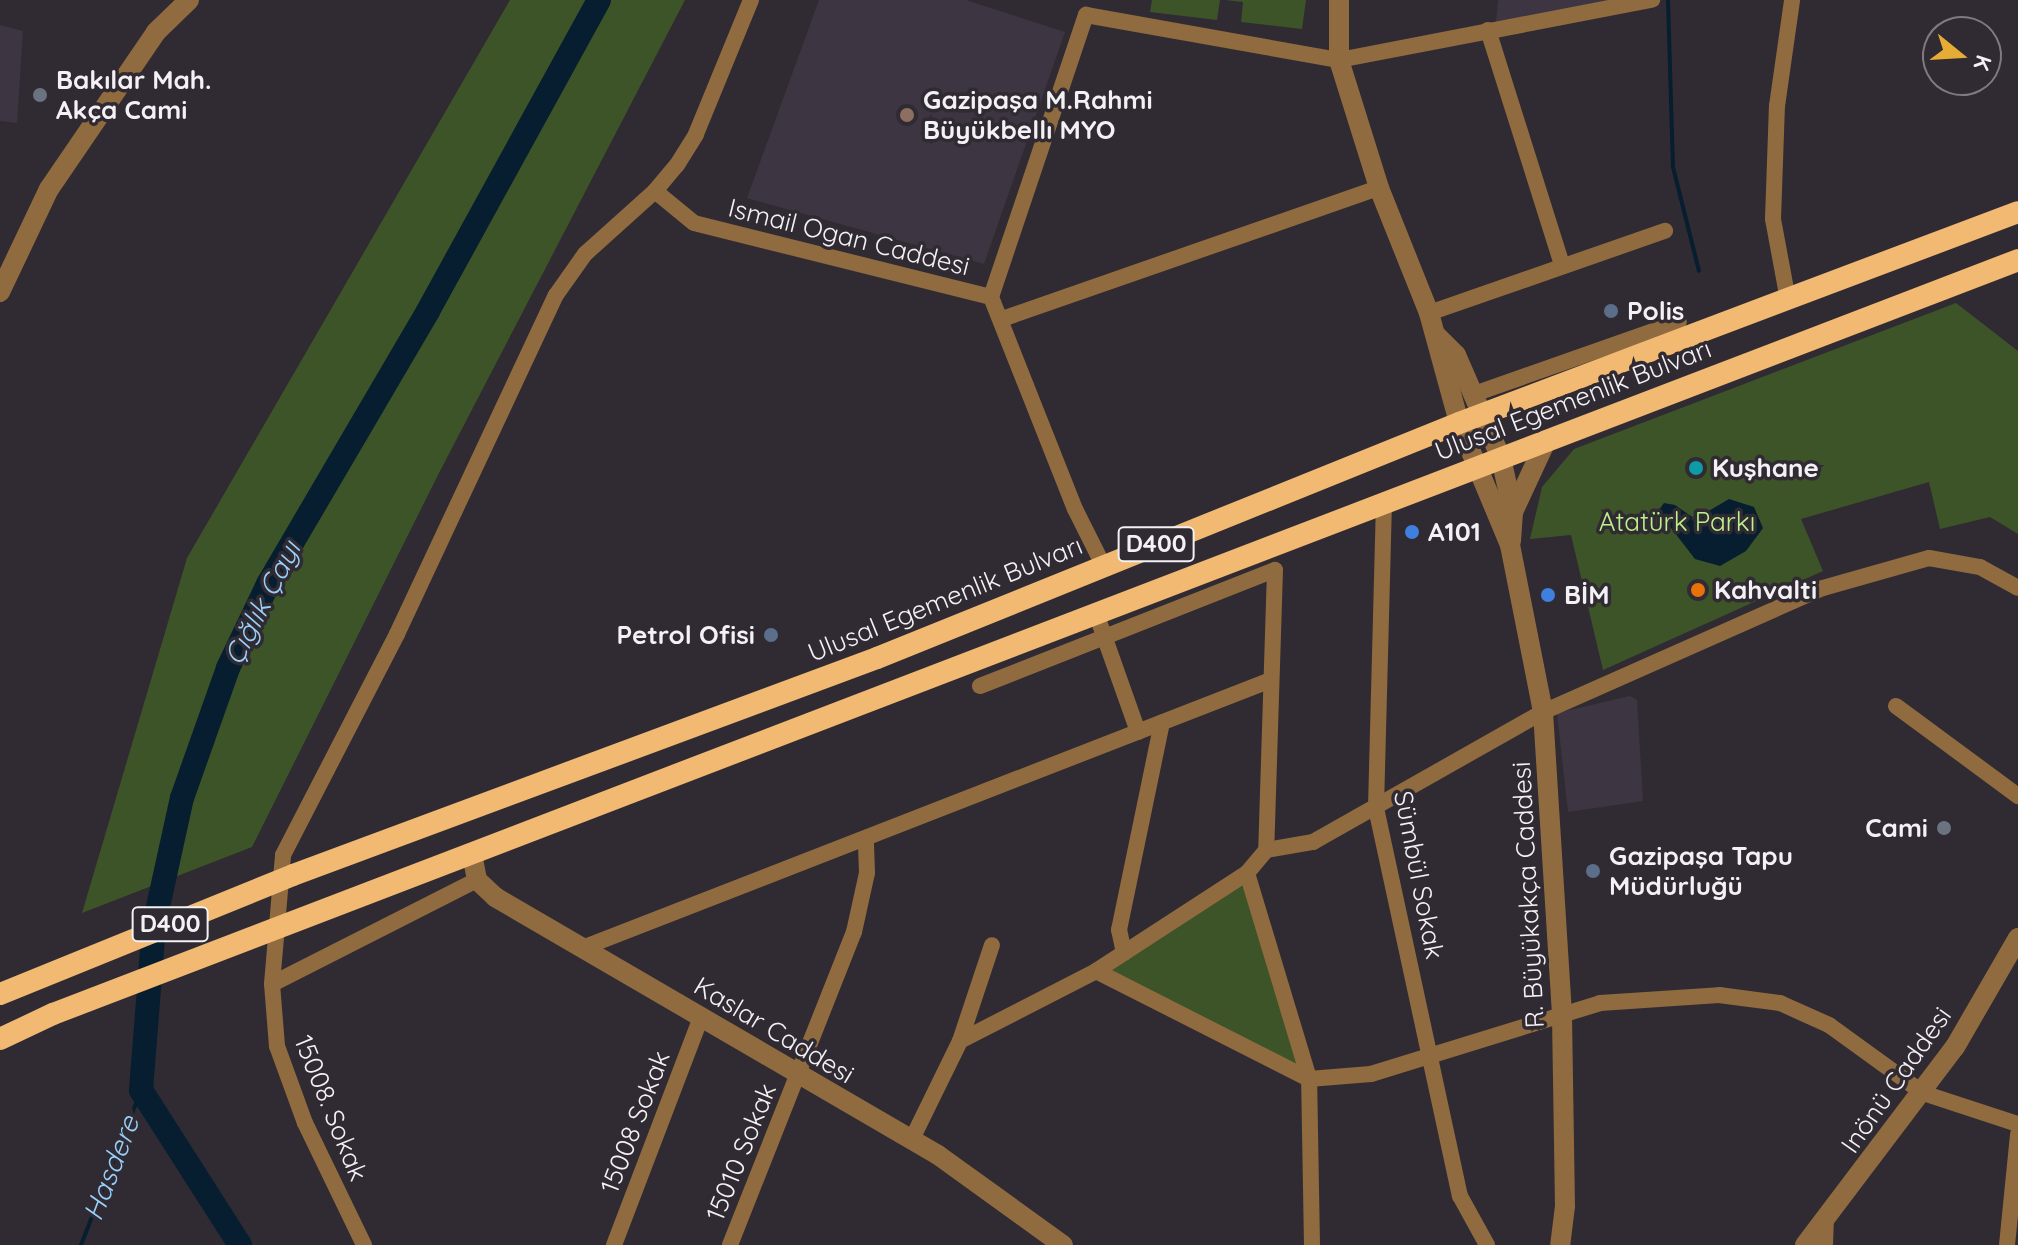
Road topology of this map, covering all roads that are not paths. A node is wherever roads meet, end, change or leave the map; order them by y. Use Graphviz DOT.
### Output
graph roads {
  1 [pos="189,0"];
  2 [pos="751,0"];
  3 [pos="1339,0"];
  4 [pos="1652,0"];
  5 [pos="1792,0"];
  6 [pos="1488,30"];
  7 [pos="1339,60"];
  8 [pos="1379,188"];
  9 [pos="655,191"];
  10 [pos="2018,212"];
  11 [pos="1665,231"];
  12 [pos="2018,260"];
  13 [pos="1562,265"];
  14 [pos="0,292"];
  15 [pos="991,297"];
  16 [pos="1788,300"];
  17 [pos="1429,313"];
  18 [pos="1002,319"];
  19 [pos="1679,322"];
  20 [pos="1437,336"];
  21 [pos="1478,404"];
  22 [pos="1459,423"];
  23 [pos="1546,441"];
  24 [pos="1501,458"];
  25 [pos="1475,468"];
  26 [pos="1384,502"];
  27 [pos="1513,512"];
  28 [pos="1510,545"];
  29 [pos="1103,565"];
  30 [pos="2018,588"];
  31 [pos="1097,616"];
  32 [pos="1105,639"];
  33 [pos="1271,680"];
  34 [pos="980,686"];
  35 [pos="1896,706"];
  36 [pos="1543,712"];
  37 [pos="1162,722"];
  38 [pos="1138,732"];
  39 [pos="2018,796"];
  40 [pos="1376,808"];
  41 [pos="866,838"];
  42 [pos="1266,850"];
  43 [pos="472,854"];
  44 [pos="1247,873"];
  45 [pos="477,880"];
  46 [pos="2018,938"];
  47 [pos="992,945"];
  48 [pos="585,947"];
  49 [pos="1124,953"];
  50 [pos="1096,971"];
  51 [pos="272,984"];
  52 [pos="0,994"];
  53 [pos="1562,1011"];
  54 [pos="701,1017"];
  55 [pos="0,1039"];
  56 [pos="960,1041"];
  57 [pos="1433,1056"];
  58 [pos="797,1076"];
  59 [pos="1309,1079"];
  60 [pos="1923,1093"];
  61 [pos="2018,1124"];
  62 [pos="2018,1135"];
  63 [pos="912,1139"];
  64 [pos="1826,1218"];
  65 [pos="364,1245"];
  66 [pos="614,1245"];
  67 [pos="730,1245"];
  68 [pos="1063,1245"];
  69 [pos="1312,1245"];
  70 [pos="1487,1245"];
  71 [pos="1560,1245"];
  72 [pos="1805,1245"];
  73 [pos="1825,1245"];
  74 [pos="2007,1245"];
  1 -- 14 [label="street"];
  2 -- 9 [label="street, 15008. Sokak"];
  3 -- 7 [label="street"];
  4 -- 6 [label="street"];
  5 -- 16 [label="street"];
  6 -- 7 [label="street"];
  6 -- 13 [label="street"];
  7 -- 8 [label="street"];
  7 -- 15 [label="street"];
  8 -- 17 [label="street"];
  8 -- 18 [label="street"];
  9 -- 15 [label="street, Ismail Ogan Caddesi"];
  9 -- 51 [label="street, 15008. Sokak"];
  10 -- 16 [label="highway, Ulusal Egemenlik Bulvarı / D400"];
  11 -- 13 [label="street"];
  12 -- 23 [label="highway, Ulusal Egemenlik Bulvarı / D400"];
  13 -- 17 [label="street"];
  15 -- 18 [label="street, Ismail Ogan Caddesi"];
  16 -- 21 [label="highway, Ulusal Egemenlik Bulvarı / D400"];
  17 -- 20 [label="street"];
  18 -- 29 [label="street, Ismail Ogan Caddesi"];
  19 -- 21 [label="street"];
  20 -- 21 [label="street, R. Büyükakça Caddesi"];
  20 -- 22 [label="street, R. Büyükakça Caddesi"];
  21 -- 22 [label="highway, Ulusal Egemenlik Bulvarı / D400"];
  21 -- 24 [label="street, R. Büyükakça Caddesi"];
  22 -- 25 [label="street, R. Büyükakça Caddesi"];
  22 -- 29 [label="highway, Ulusal Egemenlik Bulvarı / D400"];
  23 -- 24 [label="highway, Ulusal Egemenlik Bulvarı / D400"];
  23 -- 27 [label="street"];
  24 -- 25 [label="highway, Ulusal Egemenlik Bulvarı / D400"];
  24 -- 27 [label="street, R. Büyükakça Caddesi"];
  25 -- 26 [label="highway, Ulusal Egemenlik Bulvarı / D400"];
  25 -- 28 [label="street, R. Büyükakça Caddesi"];
  26 -- 31 [label="highway, Ulusal Egemenlik Bulvarı / D400"];
  26 -- 40 [label="street, Sümbül Sokak"];
  27 -- 28 [label="street, R. Büyükakça Caddesi"];
  28 -- 36 [label="street, R. Büyükakça Caddesi"];
  29 -- 52 [label="highway, Ulusal Egemenlik Bulvarı / D400"];
  30 -- 36 [label="street"];
  31 -- 32 [label="street"];
  31 -- 43 [label="highway, Ulusal Egemenlik Bulvarı / D400"];
  32 -- 33 [label="street"];
  32 -- 34 [label="street"];
  32 -- 38 [label="street"];
  33 -- 37 [label="street"];
  33 -- 42 [label="street"];
  35 -- 39 [label="street"];
  36 -- 40 [label="street"];
  36 -- 53 [label="street, R. Büyükakça Caddesi"];
  37 -- 38 [label="street"];
  37 -- 49 [label="street"];
  38 -- 41 [label="street"];
  40 -- 42 [label="street"];
  40 -- 57 [label="street, Sümbül Sokak"];
  41 -- 48 [label="street"];
  41 -- 58 [label="street, 15010 Sokak"];
  42 -- 44 [label="street"];
  43 -- 45 [label="street"];
  43 -- 55 [label="highway, Ulusal Egemenlik Bulvarı / D400"];
  44 -- 49 [label="street"];
  44 -- 59 [label="street"];
  45 -- 48 [label="street, Kaslar Caddesi"];
  45 -- 51 [label="street"];
  46 -- 60 [label="street, Inönü Caddesi"];
  47 -- 56 [label="street"];
  48 -- 54 [label="street, Kaslar Caddesi"];
  49 -- 50 [label="street"];
  50 -- 56 [label="street"];
  50 -- 59 [label="street"];
  51 -- 65 [label="street, 15008. Sokak"];
  53 -- 57 [label="street"];
  53 -- 60 [label="street"];
  53 -- 71 [label="street, R. Büyükakça Caddesi"];
  54 -- 58 [label="street, Kaslar Caddesi"];
  54 -- 66 [label="street, 15008 Sokak"];
  56 -- 63 [label="street"];
  57 -- 59 [label="street"];
  57 -- 70 [label="street, Sümbül Sokak"];
  58 -- 63 [label="street, Kaslar Caddesi"];
  58 -- 67 [label="street, 15010 Sokak"];
  59 -- 69 [label="street"];
  60 -- 61 [label="street"];
  60 -- 64 [label="street, Inönü Caddesi"];
  62 -- 74 [label="street"];
  63 -- 68 [label="street, Kaslar Caddesi"];
  64 -- 72 [label="street, Inönü Caddesi"];
  64 -- 73 [label="street"];
}
